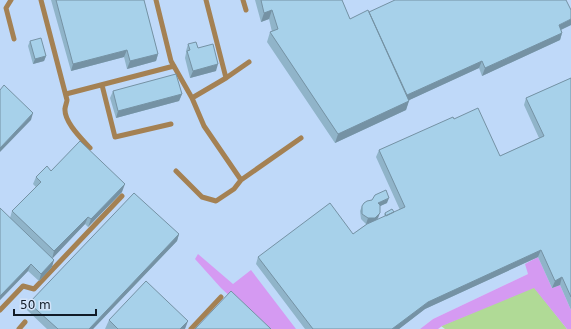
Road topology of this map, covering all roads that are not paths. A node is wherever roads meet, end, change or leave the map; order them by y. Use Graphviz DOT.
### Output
graph roads {
  1 [pos="11,0"];
  2 [pos="41,0"];
  3 [pos="156,0"];
  4 [pos="206,0"];
  5 [pos="243,0"];
  6 [pos="246,10"];
  7 [pos="14,39"];
  8 [pos="249,62"];
  9 [pos="174,66"];
  10 [pos="226,78"];
  11 [pos="102,84"];
  12 [pos="66,94"];
  13 [pos="192,98"];
  14 [pos="171,124"];
  15 [pos="301,138"];
  16 [pos="90,148"];
  17 [pos="176,171"];
  18 [pos="241,180"];
  19 [pos="122,196"];
  20 [pos="221,297"];
  21 [pos="0,310"];
  22 [pos="25,322"];
  23 [pos="19,329"];
  24 [pos="191,329"];
  1 -- 7 [label="lane"];
  2 -- 12 [label="lane"];
  3 -- 9 [label="lane"];
  4 -- 10 [label="lane"];
  5 -- 6 [label="lane"];
  8 -- 10 [label="lane"];
  9 -- 11 [label="lane"];
  9 -- 13 [label="lane"];
  10 -- 13 [label="lane"];
  11 -- 12 [label="lane"];
  11 -- 14 [label="lane"];
  12 -- 16 [label="lane"];
  13 -- 18 [label="lane"];
  15 -- 18 [label="lane"];
  17 -- 18 [label="lane"];
  19 -- 21 [label="lane"];
  20 -- 24 [label="lane"];
  22 -- 23 [label="lane"];
}
